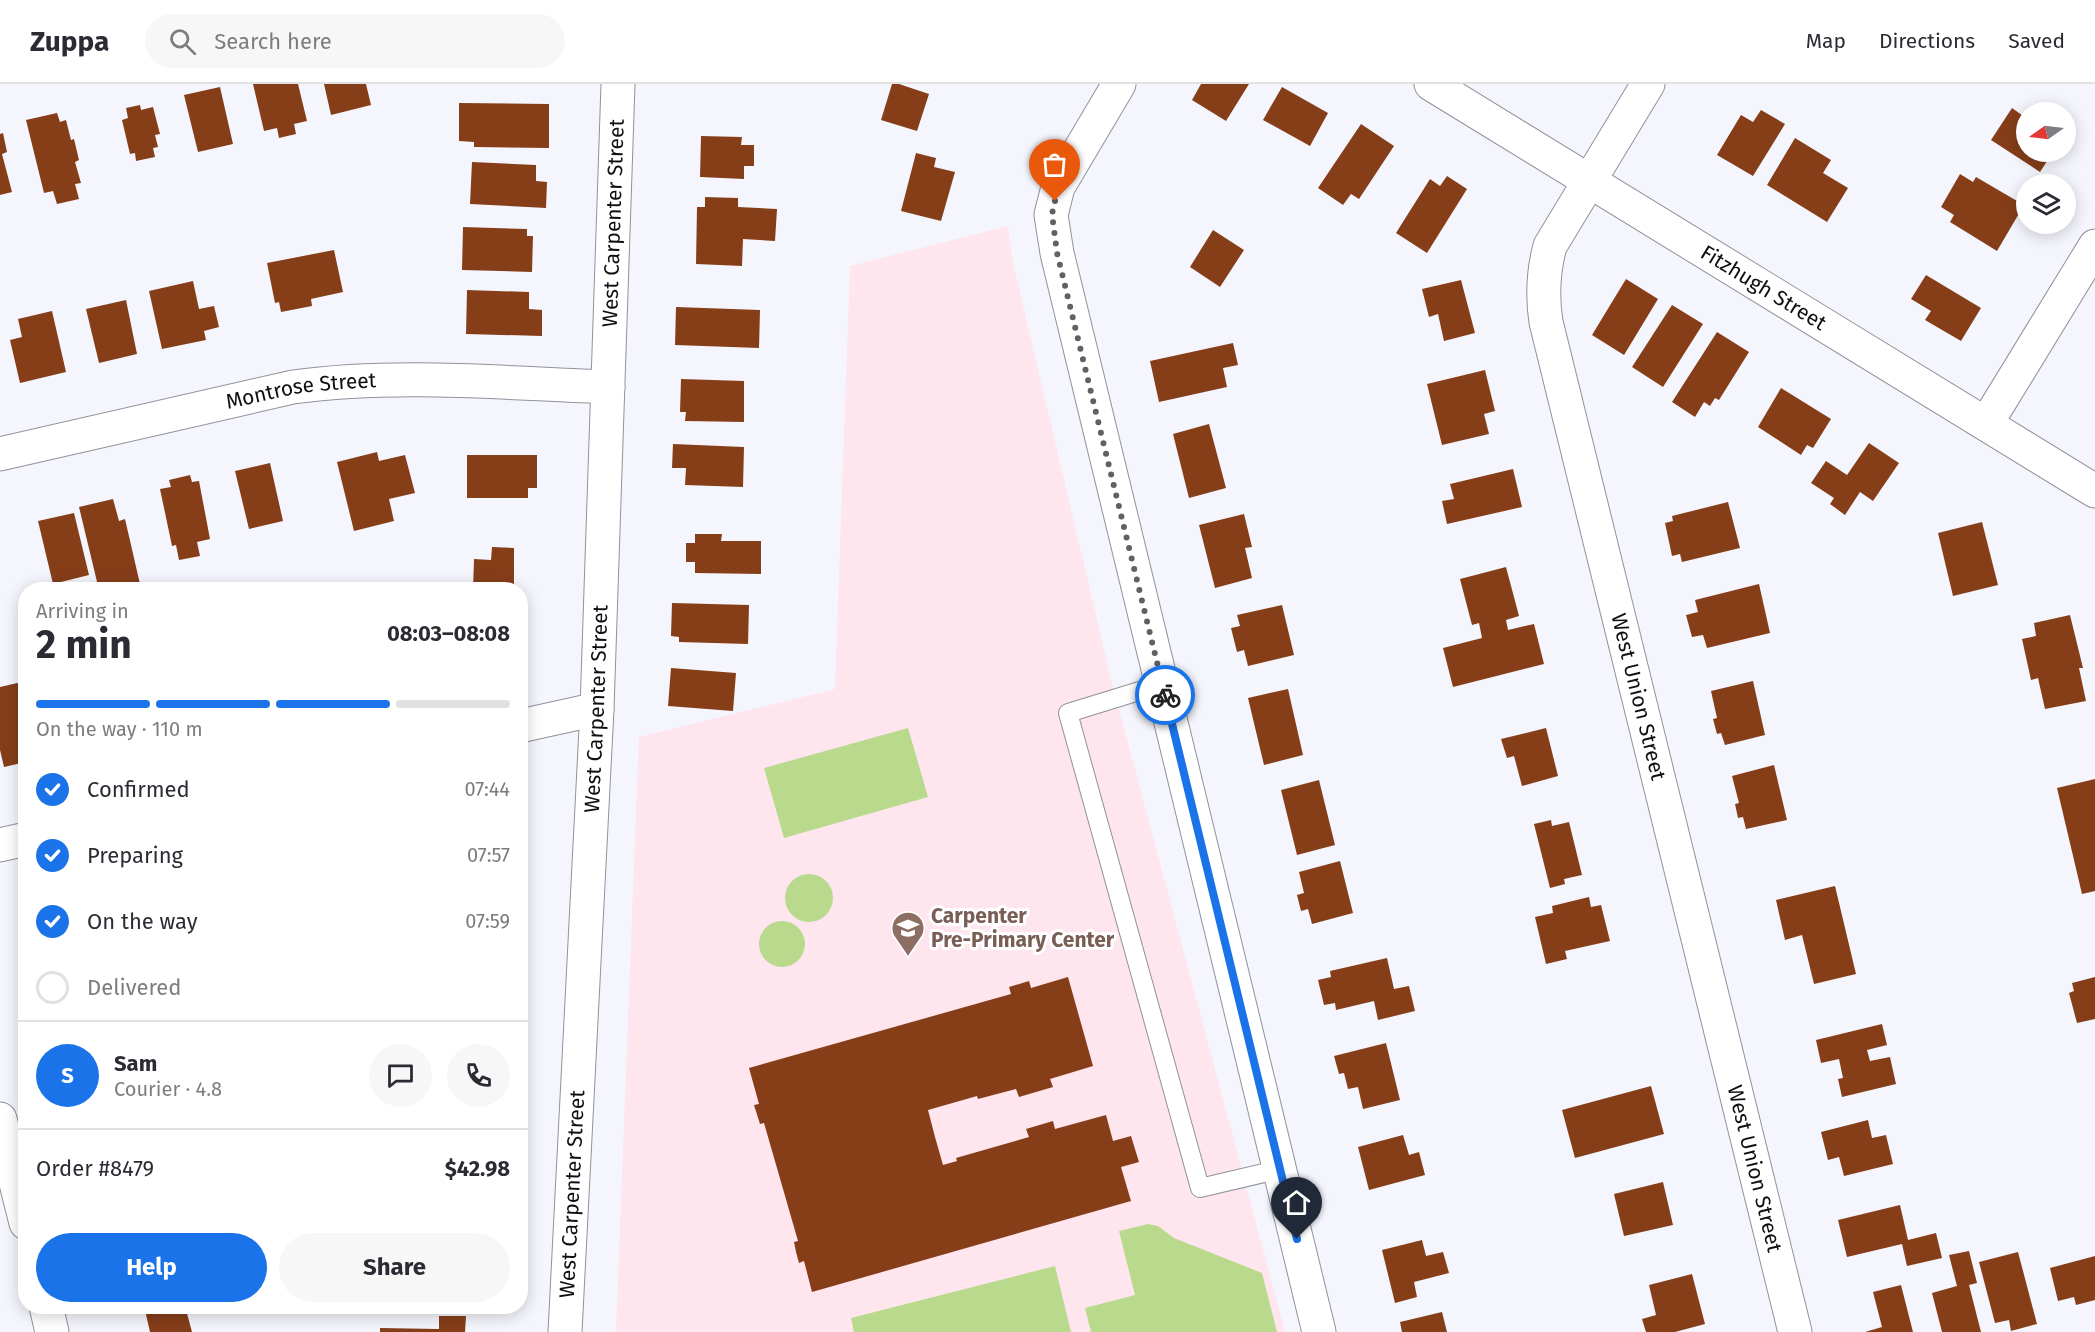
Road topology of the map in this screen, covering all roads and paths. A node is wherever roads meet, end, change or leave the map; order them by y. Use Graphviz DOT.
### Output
graph roads {
  1 [pos="618,84"];
  2 [pos="1119,84"];
  3 [pos="1431,84"];
  4 [pos="1648,84"];
  5 [pos="1589,180"];
  6 [pos="2095,246"];
  7 [pos="608,387"];
  8 [pos="1986,424"];
  9 [pos="0,454"];
  10 [pos="2095,491"];
  11 [pos="1162,684"];
  12 [pos="597,709"];
  13 [pos="528,724"];
  14 [pos="18,841"];
  15 [pos="0,845"];
  16 [pos="0,1119"];
  17 [pos="1281,1169"];
  18 [pos="18,1191"];
  19 [pos="48,1314"];
  20 [pos="52,1332"];
  21 [pos="565,1332"];
  22 [pos="1319,1332"];
  23 [pos="1795,1332"];
  1 -- 7 [label="street, West Carpenter Street"];
  2 -- 11 [label="street"];
  3 -- 5 [label="street, Fitzhugh Street"];
  4 -- 5 [label="street, West Union Street"];
  5 -- 8 [label="street, Fitzhugh Street"];
  5 -- 23 [label="street, West Union Street"];
  6 -- 8 [label="street"];
  7 -- 9 [label="street, Montrose Street"];
  7 -- 12 [label="street, West Carpenter Street"];
  8 -- 10 [label="street, Fitzhugh Street"];
  11 -- 17 [label="street"];
  11 -- 17 [label="lane"];
  12 -- 13 [label="street"];
  12 -- 21 [label="street, West Carpenter Street"];
  14 -- 15 [label="street"];
  16 -- 18 [label="street"];
  17 -- 22 [label="street"];
  19 -- 20 [label="street"];
}
